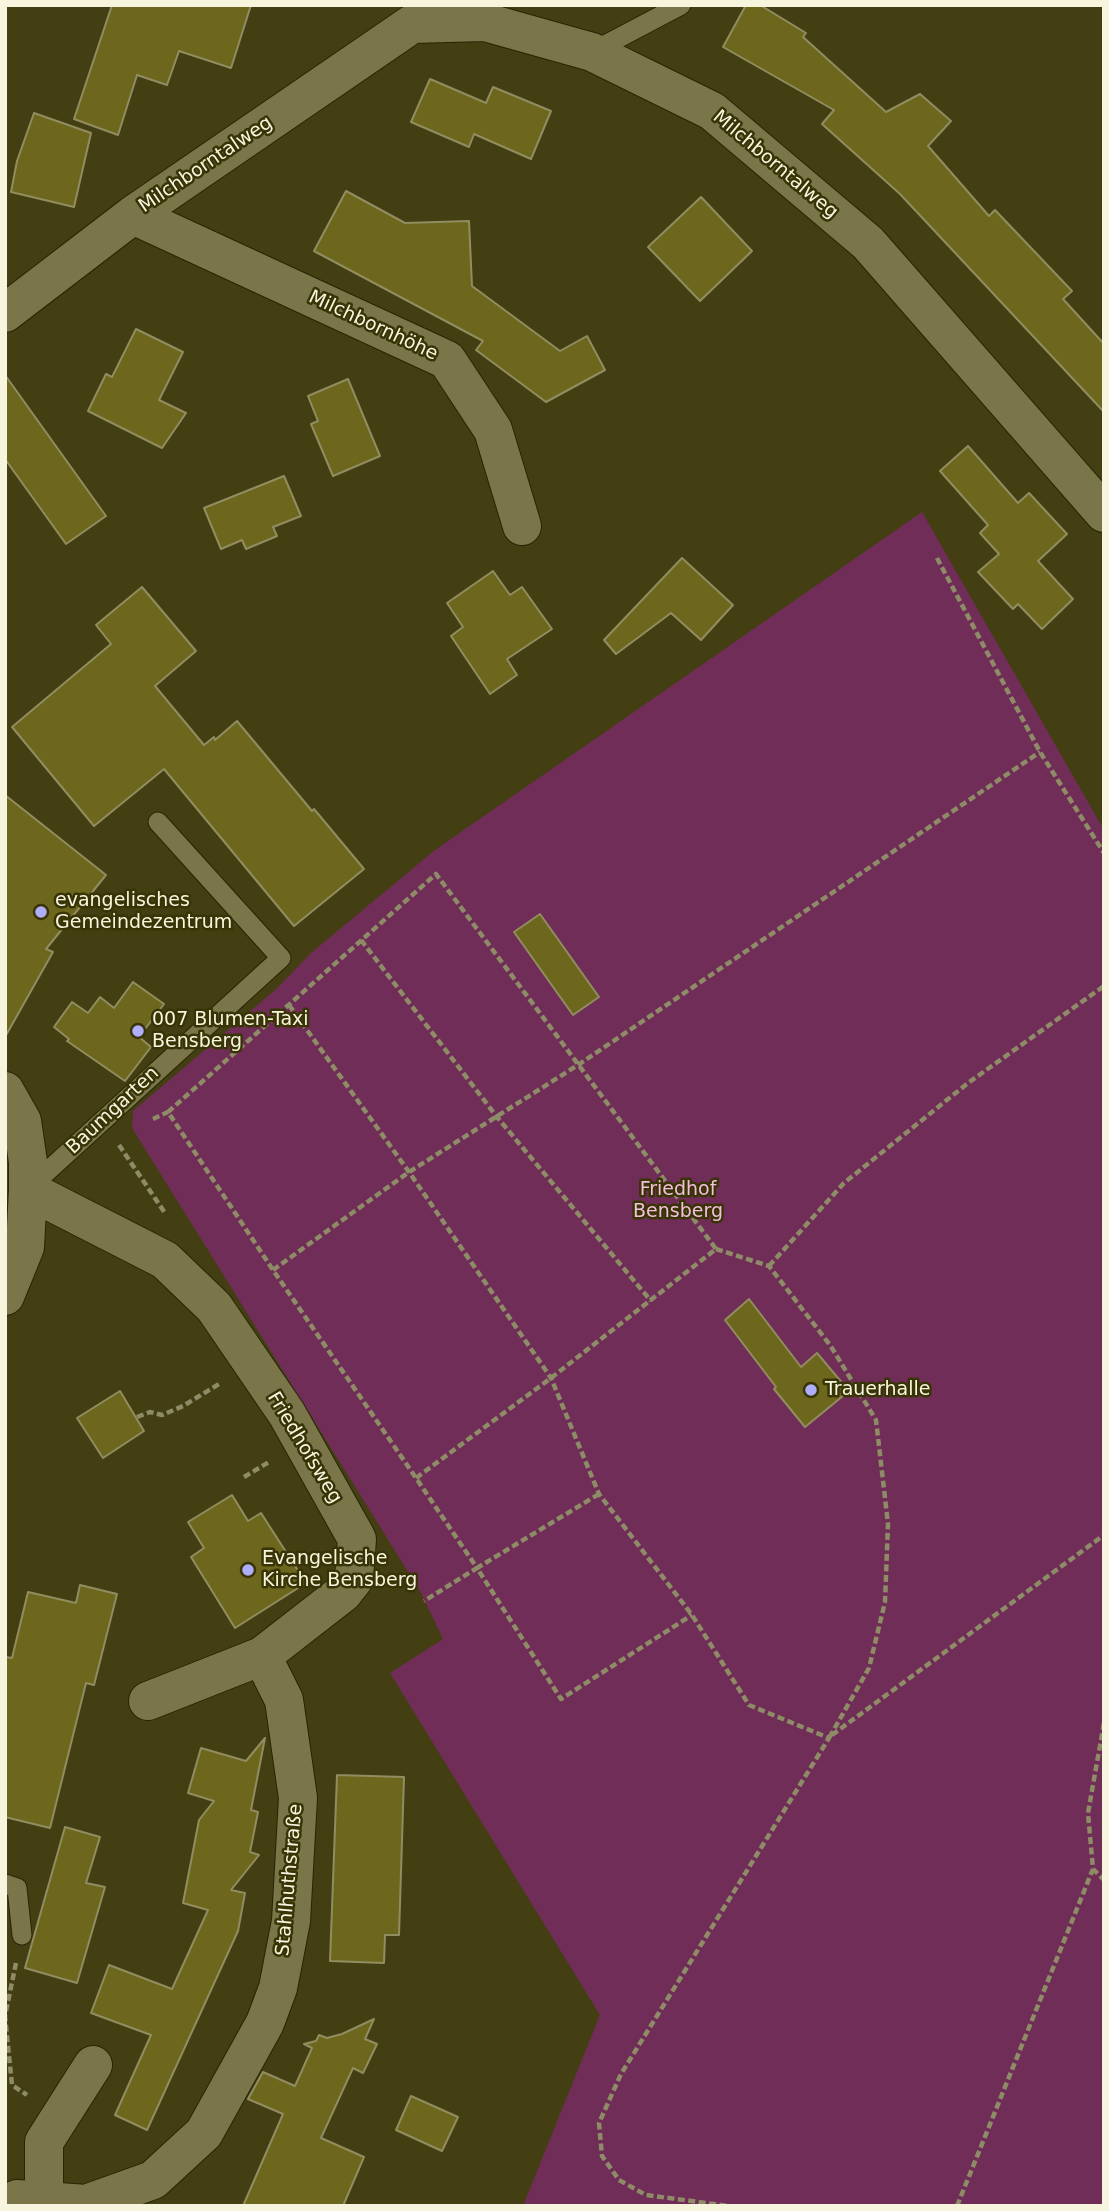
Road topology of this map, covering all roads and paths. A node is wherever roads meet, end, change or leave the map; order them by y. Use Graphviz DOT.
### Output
graph roads {
  1 [pos="681,5"];
  2 [pos="592,52"];
  3 [pos="133,215"];
  4 [pos="5,313"];
  5 [pos="1104,513"];
  6 [pos="522,526"];
  7 [pos="937,558"];
  8 [pos="1040,752"];
  9 [pos="158,822"];
  10 [pos="1104,853"];
  11 [pos="361,940"];
  12 [pos="1104,986"];
  13 [pos="289,1005"];
  14 [pos="578,1066"];
  15 [pos="5,1091"];
  16 [pos="497,1117"];
  17 [pos="409,1172"];
  18 [pos="28,1190"];
  19 [pos="716,1249"];
  20 [pos="769,1266"];
  21 [pos="272,1270"];
  22 [pos="5,1296"];
  23 [pos="650,1301"];
  24 [pos="252,1363"];
  25 [pos="551,1378"];
  26 [pos="138,1416"];
  27 [pos="416,1478"];
  28 [pos="599,1494"];
  29 [pos="1104,1535"];
  30 [pos="477,1568"];
  31 [pos="424,1601"];
  32 [pos="692,1615"];
  33 [pos="262,1656"];
  34 [pos="148,1702"];
  35 [pos="1104,1723"];
  36 [pos="829,1738"];
  37 [pos="1093,1869"];
  38 [pos="1104,1880"];
  39 [pos="5,1884"];
  40 [pos="22,1935"];
  41 [pos="93,2065"];
  42 [pos="61,2116"];
  43 [pos="729,2206"];
  44 [pos="957,2206"];
  1 -- 2 [label="lane"];
  2 -- 3 [label="street, Milchborntalweg"];
  2 -- 5 [label="street, Milchborntalweg"];
  3 -- 4 [label="street, Milchborntalweg"];
  3 -- 6 [label="street, Milchbornhöhe"];
  7 -- 8 [label="path"];
  8 -- 10 [label="path"];
  8 -- 14 [label="path"];
  9 -- 18 [label="lane, Baumgarten"];
  11 -- 13 [label="path"];
  11 -- 14 [label="path"];
  11 -- 16 [label="path"];
  12 -- 20 [label="path"];
  13 -- 17 [label="path"];
  13 -- 21 [label="path"];
  14 -- 16 [label="path"];
  14 -- 19 [label="path"];
  15 -- 18 [label="street"];
  16 -- 17 [label="path"];
  16 -- 23 [label="path"];
  17 -- 21 [label="path"];
  17 -- 25 [label="path"];
  18 -- 22 [label="street"];
  18 -- 24 [label="street, Friedhofsweg"];
  19 -- 20 [label="path"];
  19 -- 23 [label="path"];
  20 -- 36 [label="path"];
  21 -- 27 [label="path"];
  23 -- 25 [label="path"];
  24 -- 26 [label="path"];
  24 -- 33 [label="street, Friedhofsweg"];
  25 -- 27 [label="path"];
  25 -- 28 [label="path"];
  27 -- 30 [label="path"];
  28 -- 30 [label="path"];
  28 -- 32 [label="path"];
  29 -- 36 [label="path"];
  30 -- 31 [label="path"];
  30 -- 32 [label="path"];
  32 -- 36 [label="path"];
  33 -- 34 [label="street, Friedhofsweg"];
  33 -- 42 [label="street, Stahlhuthstraße"];
  35 -- 37 [label="path"];
  36 -- 43 [label="path"];
  37 -- 38 [label="path"];
  37 -- 44 [label="path"];
  39 -- 40 [label="lane"];
  40 -- 42 [label="path"];
  41 -- 42 [label="street"];
}
